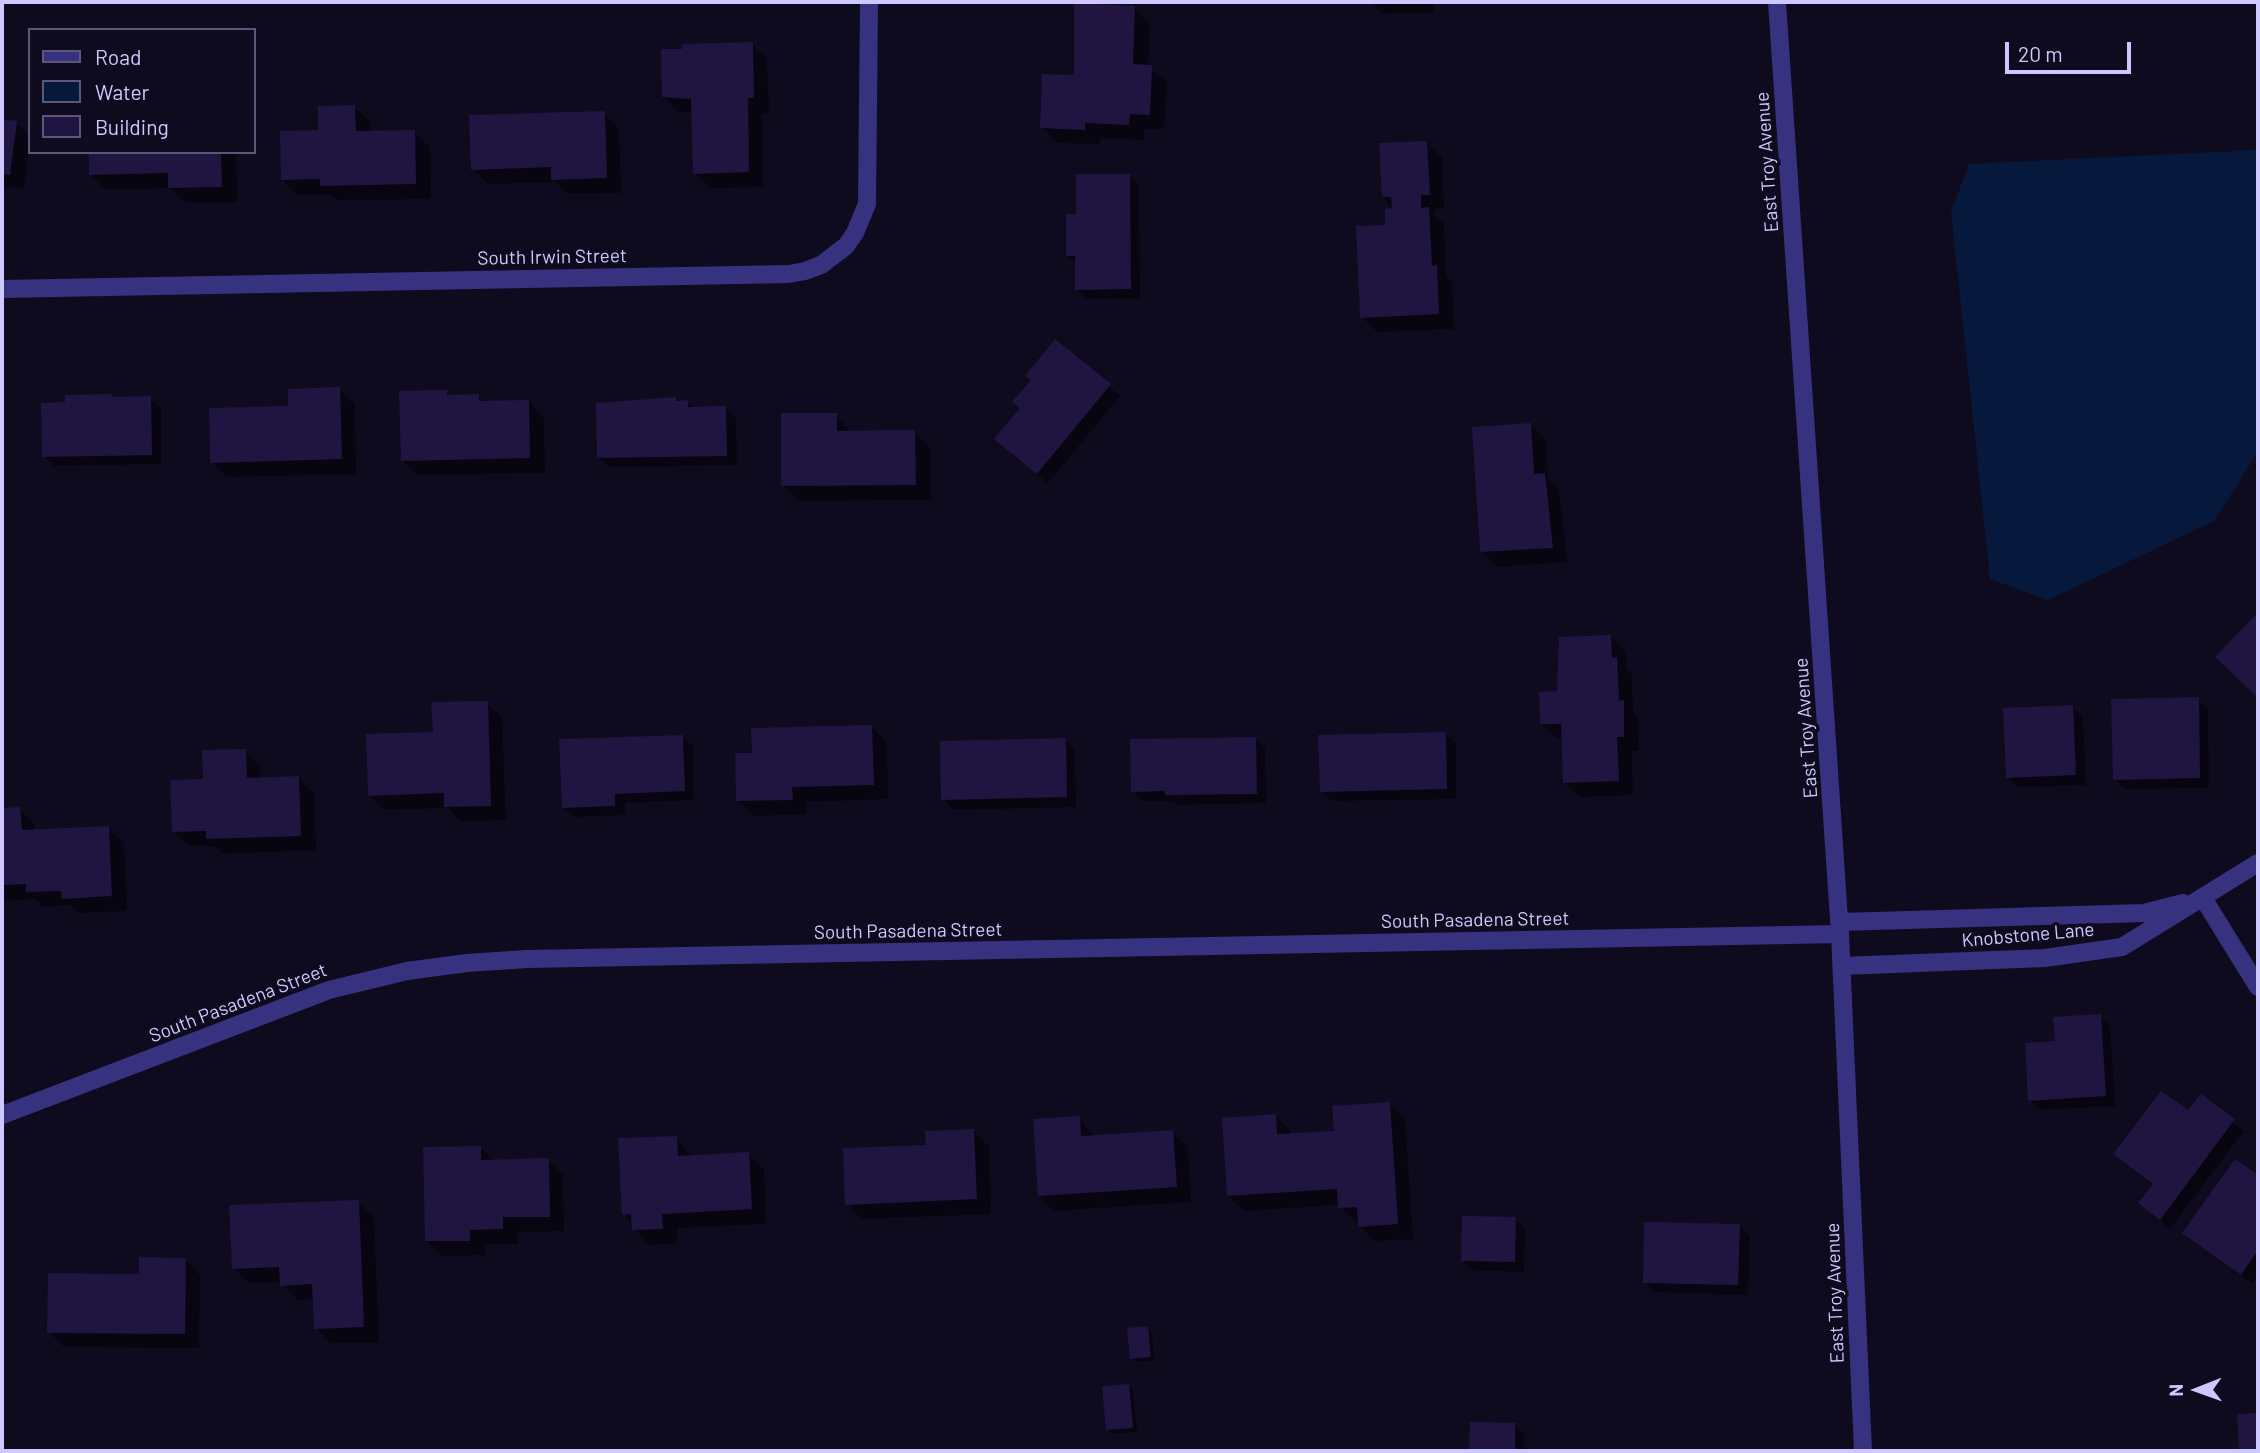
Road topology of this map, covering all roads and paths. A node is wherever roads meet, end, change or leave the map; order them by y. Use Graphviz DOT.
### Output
graph roads {
  1 [pos="869,2"];
  2 [pos="1777,2"];
  3 [pos="2,289"];
  4 [pos="2258,863"];
  5 [pos="2203,898"];
  6 [pos="1840,928"];
  7 [pos="1842,966"];
  8 [pos="2258,987"];
  9 [pos="2,1115"];
  10 [pos="1863,1451"];
  1 -- 3 [label="street, South Irwin Street"];
  2 -- 6 [label="street, East Troy Avenue"];
  4 -- 5 [label="street, Knobstone Lane"];
  5 -- 6 [label="street, Knobstone Lane"];
  5 -- 7 [label="street, Knobstone Lane"];
  5 -- 8 [label="street"];
  6 -- 7 [label="street, East Troy Avenue"];
  6 -- 9 [label="street, South Pasadena Street"];
  7 -- 10 [label="street, East Troy Avenue"];
}
